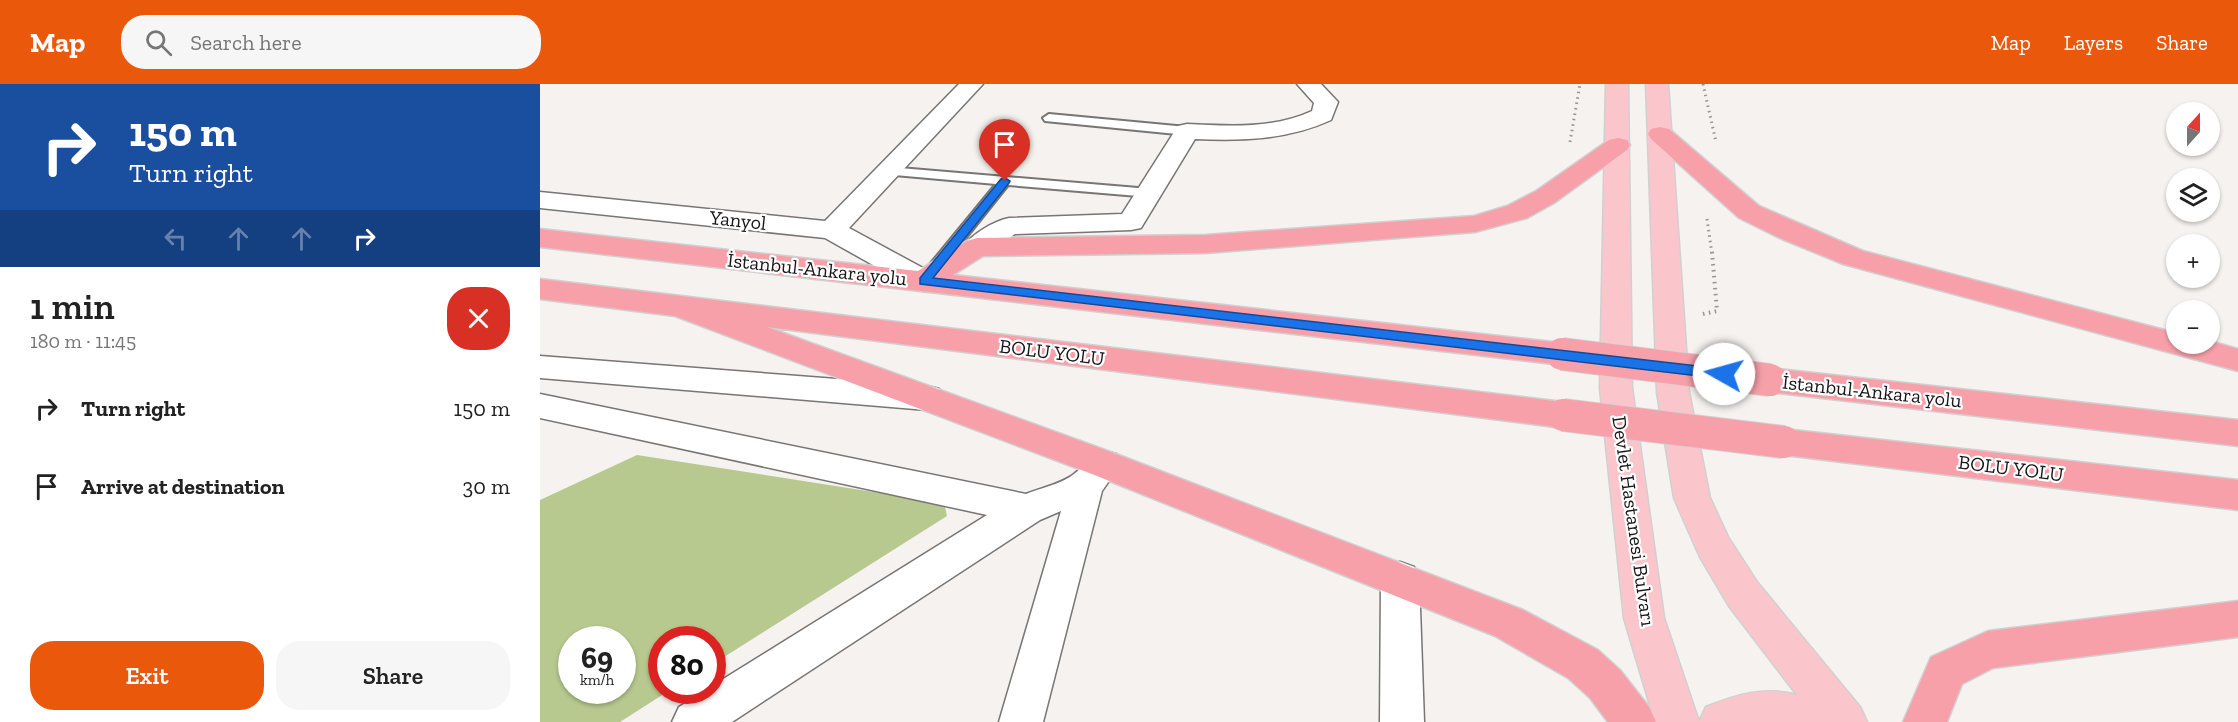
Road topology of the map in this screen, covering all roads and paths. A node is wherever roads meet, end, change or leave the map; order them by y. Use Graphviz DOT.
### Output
graph roads {
  1 [pos="972,84"];
  2 [pos="1308,84"];
  3 [pos="1580,84"];
  4 [pos="1617,84"];
  5 [pos="1657,84"];
  6 [pos="1703,84"];
  7 [pos="1049,118"];
  8 [pos="1187,131"];
  9 [pos="1660,134"];
  10 [pos="1570,144"];
  11 [pos="1618,144"];
  12 [pos="888,171"];
  13 [pos="1703,171"];
  14 [pos="1005,181"];
  15 [pos="1150,193"];
  16 [pos="540,200"];
  17 [pos="832,230"];
  18 [pos="540,238"];
  19 [pos="977,247"];
  20 [pos="924,281"];
  21 [pos="540,289"];
  22 [pos="676,305"];
  23 [pos="1717,311"];
  24 [pos="2238,360"];
  25 [pos="540,367"];
  26 [pos="931,399"];
  27 [pos="540,406"];
  28 [pos="2238,433"];
  29 [pos="1095,475"];
  30 [pos="2238,495"];
  31 [pos="1027,509"];
  32 [pos="1400,579"];
  33 [pos="2238,619"];
  34 [pos="694,722"];
  35 [pos="1021,722"];
  36 [pos="1402,722"];
  37 [pos="1634,722"];
  38 [pos="1677,722"];
  39 [pos="1721,722"];
  40 [pos="1817,722"];
  41 [pos="1845,722"];
  42 [pos="1925,722"];
  1 -- 12 [label="street"];
  2 -- 8 [label="street"];
  3 -- 10 [label="path"];
  4 -- 11 [label="main road, Devlet Hastanesi Bulvarı"];
  5 -- 9 [label="main road"];
  6 -- 13 [label="path"];
  7 -- 8 [label="lane"];
  8 -- 15 [label="street"];
  9 -- 13 [label="highway"];
  9 -- 41 [label="main road"];
  11 -- 19 [label="highway"];
  11 -- 38 [label="main road, Devlet Hastanesi Bulvarı"];
  12 -- 14 [label="lane"];
  12 -- 17 [label="street"];
  13 -- 23 [label="path"];
  13 -- 24 [label="highway"];
  14 -- 15 [label="lane"];
  14 -- 20 [label="lane"];
  15 -- 19 [label="street"];
  16 -- 17 [label="street, Yanyol"];
  17 -- 20 [label="street, Yanyol"];
  18 -- 20 [label="highway, İstanbul-Ankara yolu"];
  19 -- 20 [label="highway"];
  20 -- 28 [label="highway, İstanbul-Ankara yolu, bridge"];
  21 -- 22 [label="highway, BOLU YOLU"];
  22 -- 26 [label="highway"];
  22 -- 30 [label="highway, BOLU YOLU, bridge"];
  25 -- 26 [label="street"];
  26 -- 29 [label="highway"];
  27 -- 31 [label="street"];
  29 -- 31 [label="street"];
  29 -- 32 [label="highway"];
  29 -- 35 [label="street"];
  31 -- 34 [label="street"];
  32 -- 36 [label="street"];
  32 -- 37 [label="highway"];
  33 -- 42 [label="highway"];
  39 -- 40 [label="main road"];
}
